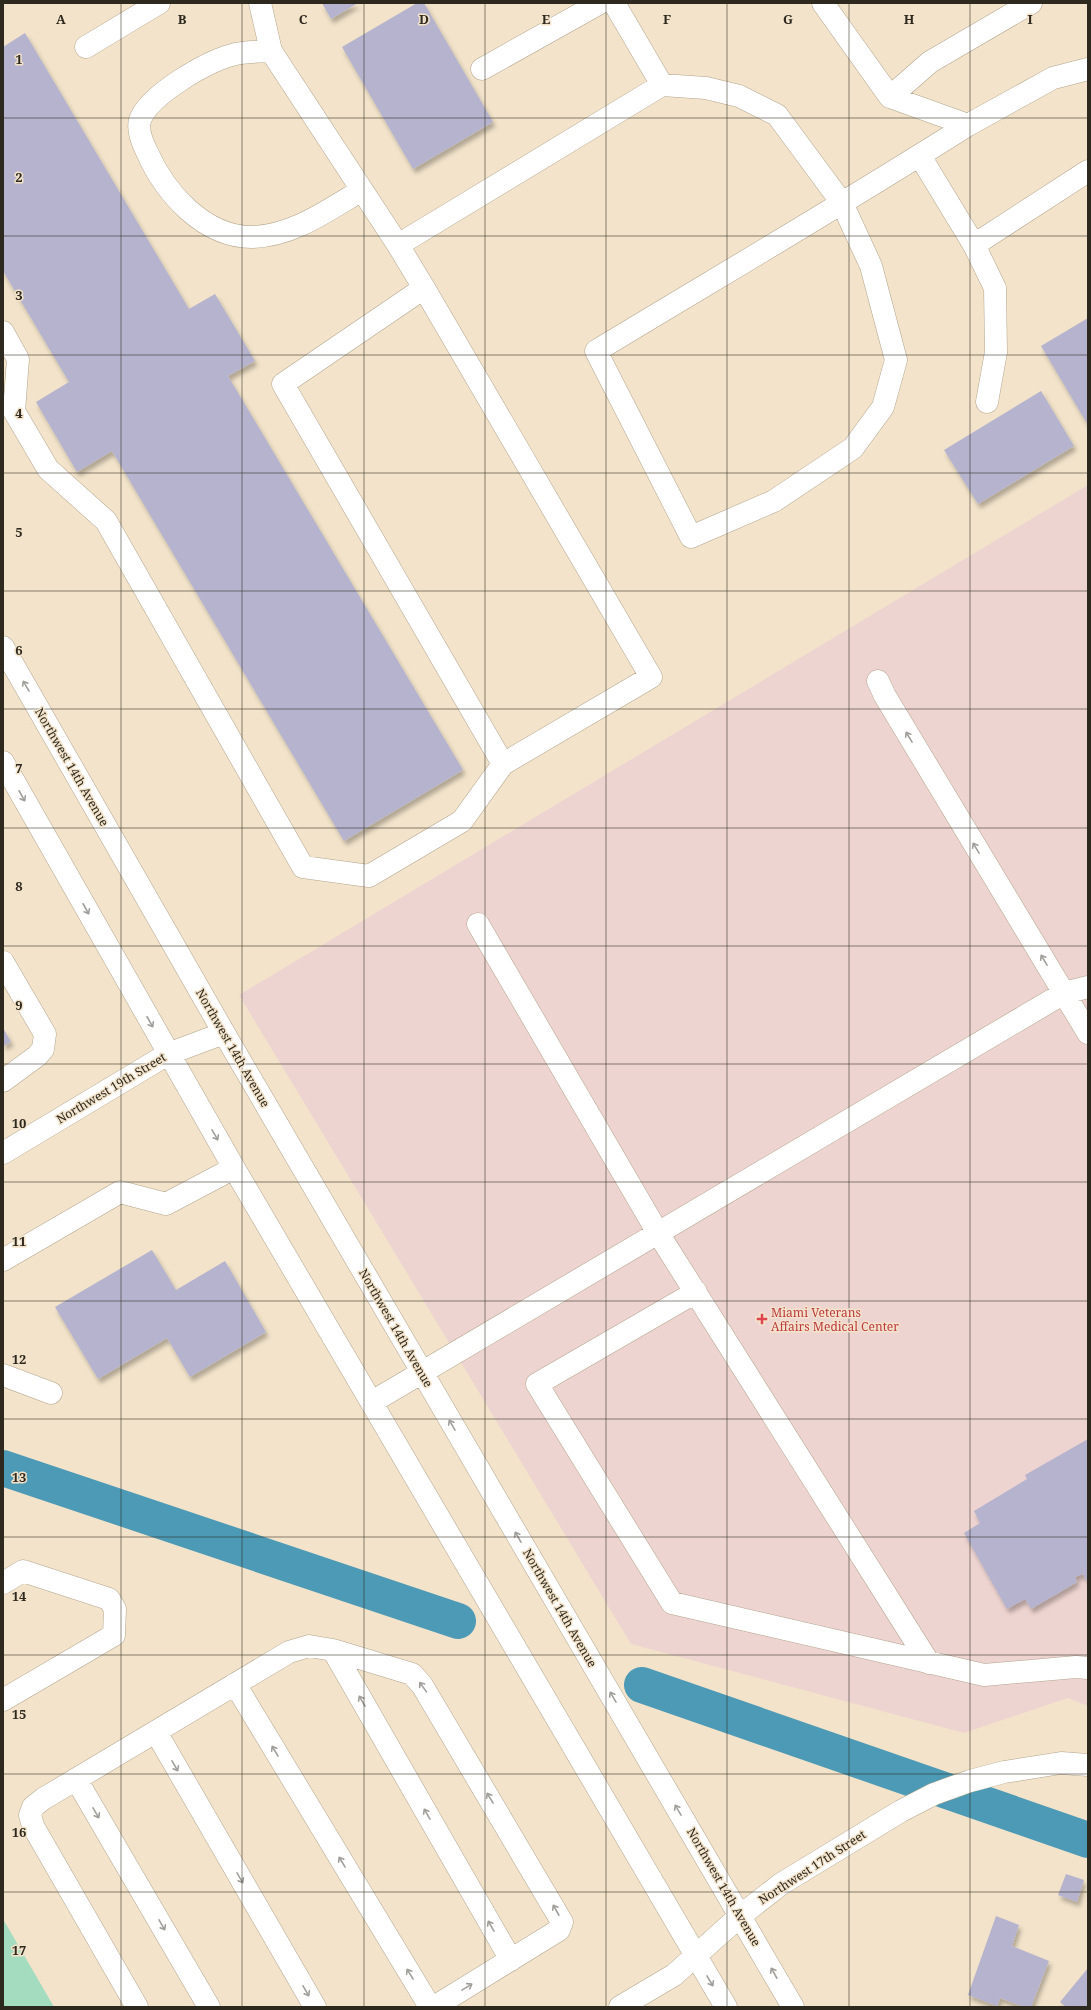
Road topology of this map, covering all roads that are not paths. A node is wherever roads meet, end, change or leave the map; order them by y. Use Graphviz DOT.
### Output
graph roads {
  1 [pos="159,3"];
  2 [pos="260,3"];
  3 [pos="600,3"];
  4 [pos="614,3"];
  5 [pos="1030,3"];
  6 [pos="826,4"];
  7 [pos="86,47"];
  8 [pos="271,51"];
  9 [pos="482,69"];
  10 [pos="1088,69"];
  11 [pos="662,85"];
  12 [pos="890,97"];
  13 [pos="968,125"];
  14 [pos="920,156"];
  15 [pos="1088,171"];
  16 [pos="362,190"];
  17 [pos="842,203"];
  18 [pos="398,245"];
  19 [pos="974,245"];
  20 [pos="424,288"];
  21 [pos="3,332"];
  22 [pos="986,402"];
  23 [pos="3,647"];
  24 [pos="878,681"];
  25 [pos="3,762"];
  26 [pos="503,764"];
  27 [pos="478,924"];
  28 [pos="3,962"];
  29 [pos="1088,987"];
  30 [pos="1064,993"];
  31 [pos="1088,1033"];
  32 [pos="224,1034"];
  33 [pos="168,1054"];
  34 [pos="3,1081"];
  35 [pos="3,1153"];
  36 [pos="234,1168"];
  37 [pos="658,1233"];
  38 [pos="3,1260"];
  39 [pos="696,1292"];
  40 [pos="422,1373"];
  41 [pos="3,1374"];
  42 [pos="51,1393"];
  43 [pos="372,1402"];
  44 [pos="3,1583"];
  45 [pos="333,1650"];
  46 [pos="929,1663"];
  47 [pos="1088,1668"];
  48 [pos="235,1684"];
  49 [pos="3,1700"];
  50 [pos="156,1732"];
  51 [pos="1088,1765"];
  52 [pos="76,1779"];
  53 [pos="740,1916"];
  54 [pos="695,1956"];
  55 [pos="511,1960"];
  56 [pos="137,2007"];
  57 [pos="209,2007"];
  58 [pos="315,2007"];
  59 [pos="430,2007"];
  60 [pos="434,2007"];
  61 [pos="620,2007"];
  62 [pos="726,2007"];
  63 [pos="793,2007"];
  1 -- 7 [label="street"];
  2 -- 8 [label="street"];
  3 -- 9 [label="street"];
  4 -- 11 [label="street"];
  5 -- 12 [label="street"];
  6 -- 12 [label="street"];
  8 -- 16 [label="street"];
  8 -- 16 [label="street"];
  10 -- 13 [label="street"];
  11 -- 17 [label="street"];
  11 -- 18 [label="street"];
  12 -- 13 [label="street"];
  13 -- 14 [label="street"];
  14 -- 17 [label="street"];
  14 -- 19 [label="street"];
  15 -- 19 [label="street"];
  16 -- 18 [label="street"];
  17 -- 17 [label="street"];
  18 -- 20 [label="street"];
  19 -- 22 [label="street"];
  20 -- 26 [label="street"];
  20 -- 26 [label="street"];
  21 -- 26 [label="street"];
  32 -- 23 [label="street, Northwest 14th Avenue, one-way"];
  30 -- 24 [label="street, one-way"];
  25 -- 33 [label="street, one-way"];
  27 -- 37 [label="street"];
  28 -- 34 [label="street"];
  29 -- 30 [label="street"];
  30 -- 31 [label="street"];
  30 -- 37 [label="street"];
  32 -- 33 [label="street, Northwest 19th Street"];
  32 -- 40 [label="street, Northwest 14th Avenue"];
  33 -- 35 [label="street, Northwest 19th Street"];
  33 -- 36 [label="street, one-way"];
  36 -- 38 [label="street"];
  36 -- 43 [label="street"];
  37 -- 39 [label="street"];
  37 -- 40 [label="street"];
  39 -- 46 [label="street"];
  39 -- 46 [label="street"];
  40 -- 43 [label="street"];
  53 -- 40 [label="street, Northwest 14th Avenue, one-way"];
  41 -- 42 [label="street"];
  43 -- 54 [label="street"];
  44 -- 49 [label="street"];
  45 -- 48 [label="street"];
  55 -- 45 [label="street, one-way"];
  55 -- 45 [label="street, one-way"];
  46 -- 47 [label="street"];
  48 -- 50 [label="street"];
  59 -- 48 [label="street, one-way"];
  50 -- 52 [label="street"];
  50 -- 58 [label="street, one-way"];
  51 -- 53 [label="street, Northwest 17th Street"];
  52 -- 56 [label="street"];
  52 -- 57 [label="street, one-way"];
  53 -- 54 [label="street, Northwest 17th Street"];
  63 -- 53 [label="street, Northwest 14th Avenue, one-way"];
  54 -- 61 [label="street, Northwest 17th Street"];
  54 -- 62 [label="street, one-way"];
  60 -- 55 [label="street, one-way"];
}
